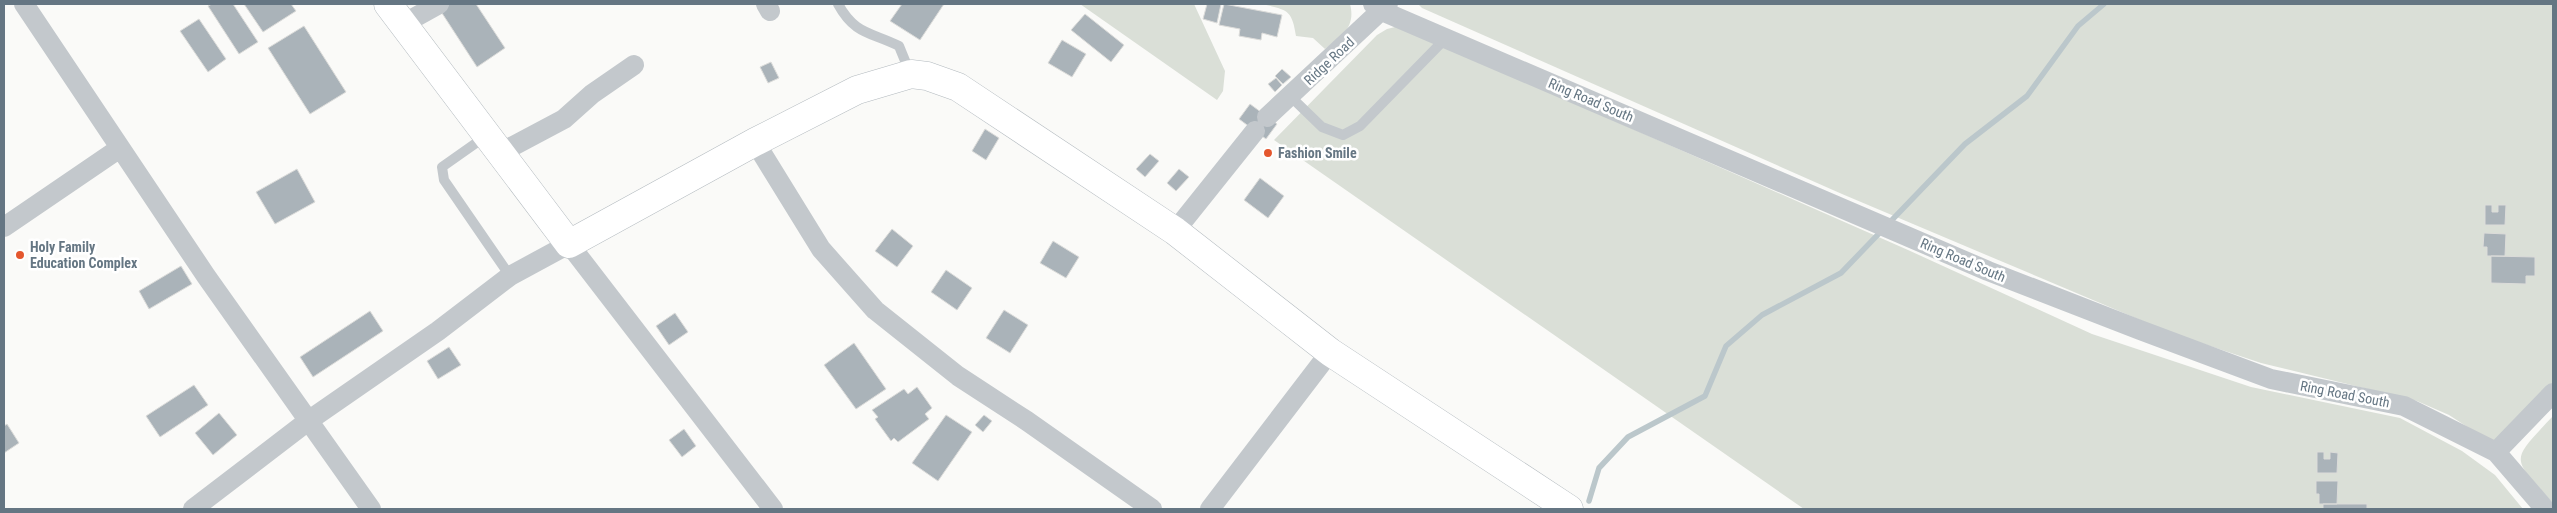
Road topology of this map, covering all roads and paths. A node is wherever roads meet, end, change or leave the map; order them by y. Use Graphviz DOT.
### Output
graph roads {
  1 [pos="24,4"];
  2 [pos="439,4"];
  3 [pos="838,4"];
  4 [pos="1381,6"];
  5 [pos="395,14"];
  6 [pos="1446,38"];
  7 [pos="634,65"];
  8 [pos="911,74"];
  9 [pos="1291,97"];
  10 [pos="755,142"];
  11 [pos="493,145"];
  12 [pos="120,148"];
  13 [pos="4,227"];
  14 [pos="1175,231"];
  15 [pos="569,244"];
  16 [pos="510,276"];
  17 [pos="1330,352"];
  18 [pos="2553,393"];
  19 [pos="308,421"];
  20 [pos="2496,452"];
  21 [pos="193,509"];
  22 [pos="371,509"];
  23 [pos="773,509"];
  24 [pos="1152,509"];
  25 [pos="1210,509"];
  26 [pos="1569,509"];
  27 [pos="2545,509"];
  1 -- 12 [label="street"];
  2 -- 5 [label="street"];
  3 -- 8 [label="lane"];
  4 -- 6 [label="street, Ring Road South"];
  4 -- 9 [label="street, Ridge Road"];
  5 -- 11 [label="street"];
  6 -- 9 [label="lane"];
  6 -- 20 [label="street, Ring Road South"];
  7 -- 11 [label="street"];
  8 -- 10 [label="street"];
  8 -- 14 [label="street"];
  9 -- 14 [label="street, Ridge Road"];
  10 -- 15 [label="street"];
  10 -- 24 [label="street"];
  11 -- 15 [label="street"];
  11 -- 16 [label="lane"];
  12 -- 13 [label="street"];
  12 -- 19 [label="street"];
  14 -- 17 [label="street"];
  15 -- 16 [label="street"];
  15 -- 23 [label="street"];
  16 -- 19 [label="street"];
  17 -- 25 [label="street"];
  17 -- 26 [label="street"];
  18 -- 20 [label="street"];
  19 -- 21 [label="street"];
  19 -- 22 [label="street"];
  20 -- 27 [label="street, Ring Road South"];
}
